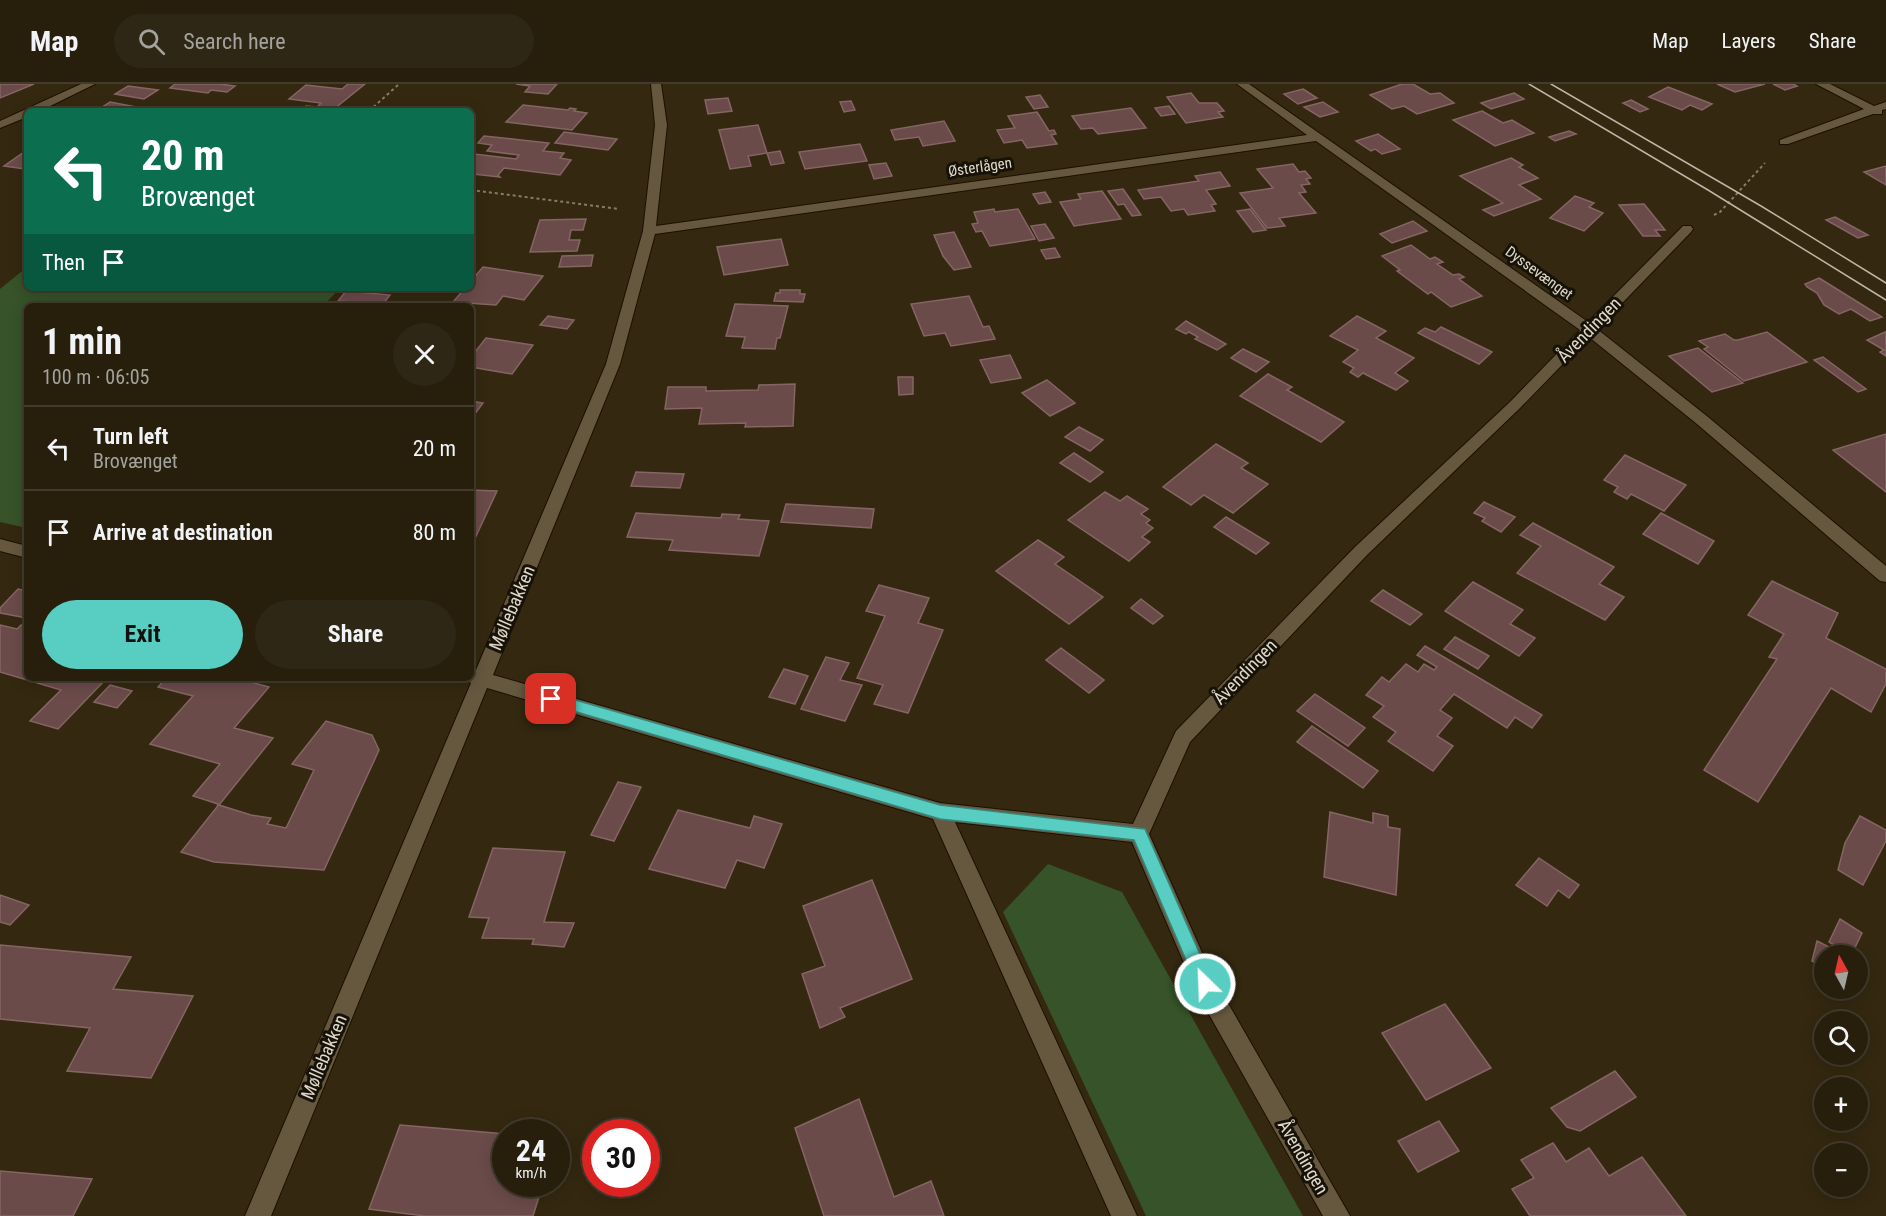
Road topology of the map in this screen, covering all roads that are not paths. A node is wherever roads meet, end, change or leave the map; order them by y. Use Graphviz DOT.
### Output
graph roads {
  1 [pos="90,84"];
  2 [pos="656,84"];
  3 [pos="1242,84"];
  4 [pos="1821,84"];
  5 [pos="1886,105"];
  6 [pos="38,108"];
  7 [pos="1873,109"];
  8 [pos="24,114"];
  9 [pos="1886,116"];
  10 [pos="0,125"];
  11 [pos="1317,137"];
  12 [pos="1784,142"];
  13 [pos="649,222"];
  14 [pos="1687,229"];
  15 [pos="1590,331"];
  16 [pos="0,544"];
  17 [pos="24,551"];
  18 [pos="1886,576"];
  19 [pos="477,677"];
  20 [pos="940,812"];
  21 [pos="1139,834"];
  22 [pos="258,1216"];
  23 [pos="1124,1216"];
  24 [pos="1337,1216"];
  1 -- 6 [label="street"];
  2 -- 13 [label="street, Møllebakken"];
  3 -- 11 [label="street, Dyssevænget"];
  4 -- 7 [label="street"];
  5 -- 7 [label="street"];
  7 -- 9 [label="street"];
  7 -- 12 [label="street"];
  8 -- 10 [label="street"];
  11 -- 13 [label="street, Østerlågen"];
  11 -- 15 [label="street, Dyssevænget"];
  13 -- 19 [label="street, Møllebakken"];
  14 -- 15 [label="street, Åvendingen"];
  15 -- 18 [label="street, Dyssevænget"];
  15 -- 21 [label="street, Åvendingen"];
  16 -- 17 [label="street"];
  19 -- 20 [label="street"];
  19 -- 22 [label="street, Møllebakken"];
  20 -- 21 [label="street"];
  20 -- 23 [label="street"];
  21 -- 24 [label="street, Åvendingen"];
}
